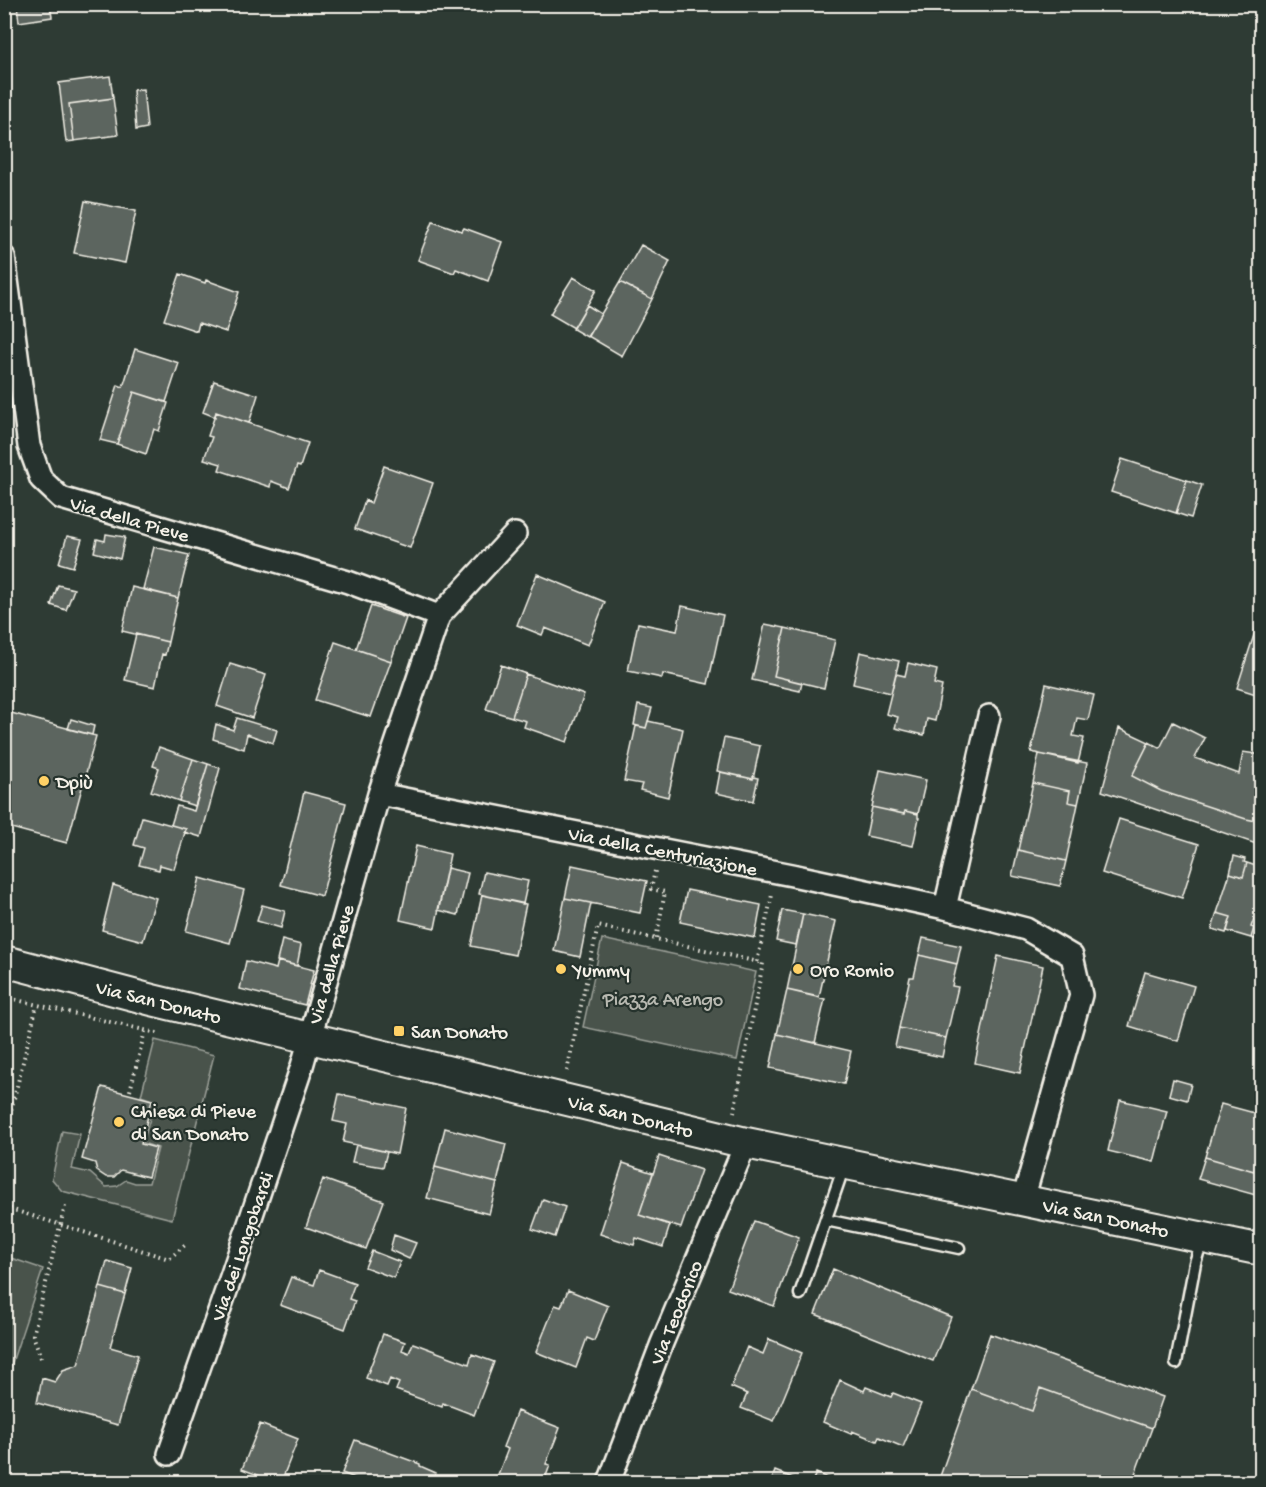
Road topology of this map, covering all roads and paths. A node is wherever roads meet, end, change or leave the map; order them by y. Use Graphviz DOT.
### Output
graph roads {
  1 [pos="4,257"];
  2 [pos="515,534"];
  3 [pos="439,616"];
  4 [pos="988,716"];
  5 [pos="379,794"];
  6 [pos="656,865"];
  7 [pos="773,890"];
  8 [pos="945,908"];
  9 [pos="656,939"];
  10 [pos="4,961"];
  11 [pos="757,962"];
  12 [pos="37,1005"];
  13 [pos="145,1030"];
  14 [pos="309,1037"];
  15 [pos="566,1074"];
  16 [pos="130,1091"];
  17 [pos="734,1113"];
  18 [pos="4,1139"];
  19 [pos="746,1143"];
  20 [pos="844,1163"];
  21 [pos="1023,1200"];
  22 [pos="65,1206"];
  23 [pos="4,1207"];
  24 [pos="826,1220"];
  25 [pos="61,1224"];
  26 [pos="1203,1238"];
  27 [pos="186,1244"];
  28 [pos="959,1248"];
  29 [pos="1262,1250"];
  30 [pos="800,1294"];
  31 [pos="41,1358"];
  32 [pos="1176,1363"];
  33 [pos="169,1454"];
  34 [pos="609,1482"];
  1 -- 3 [label="street, Via della Pieve"];
  2 -- 3 [label="street, Via della Pieve"];
  3 -- 5 [label="street, Via della Pieve"];
  4 -- 8 [label="street"];
  5 -- 8 [label="street, Via della Centuriazione"];
  5 -- 14 [label="street, Via della Pieve"];
  6 -- 9 [label="path"];
  7 -- 11 [label="path"];
  8 -- 21 [label="street, Via della Centuriazione"];
  9 -- 11 [label="path"];
  9 -- 15 [label="path"];
  10 -- 14 [label="street, Via San Donato"];
  11 -- 17 [label="path"];
  12 -- 18 [label="path"];
  13 -- 16 [label="path"];
  14 -- 19 [label="street, Via San Donato"];
  14 -- 33 [label="street, Via dei Longobardi"];
  19 -- 20 [label="street, Via San Donato"];
  19 -- 34 [label="street, Via Teodorico"];
  20 -- 21 [label="street, Via San Donato"];
  20 -- 24 [label="lane"];
  21 -- 26 [label="street, Via San Donato"];
  22 -- 25 [label="path"];
  23 -- 25 [label="path"];
  24 -- 28 [label="lane"];
  24 -- 30 [label="lane"];
  25 -- 27 [label="path"];
  25 -- 31 [label="path"];
  26 -- 29 [label="street, Via San Donato"];
  26 -- 32 [label="lane"];
}
